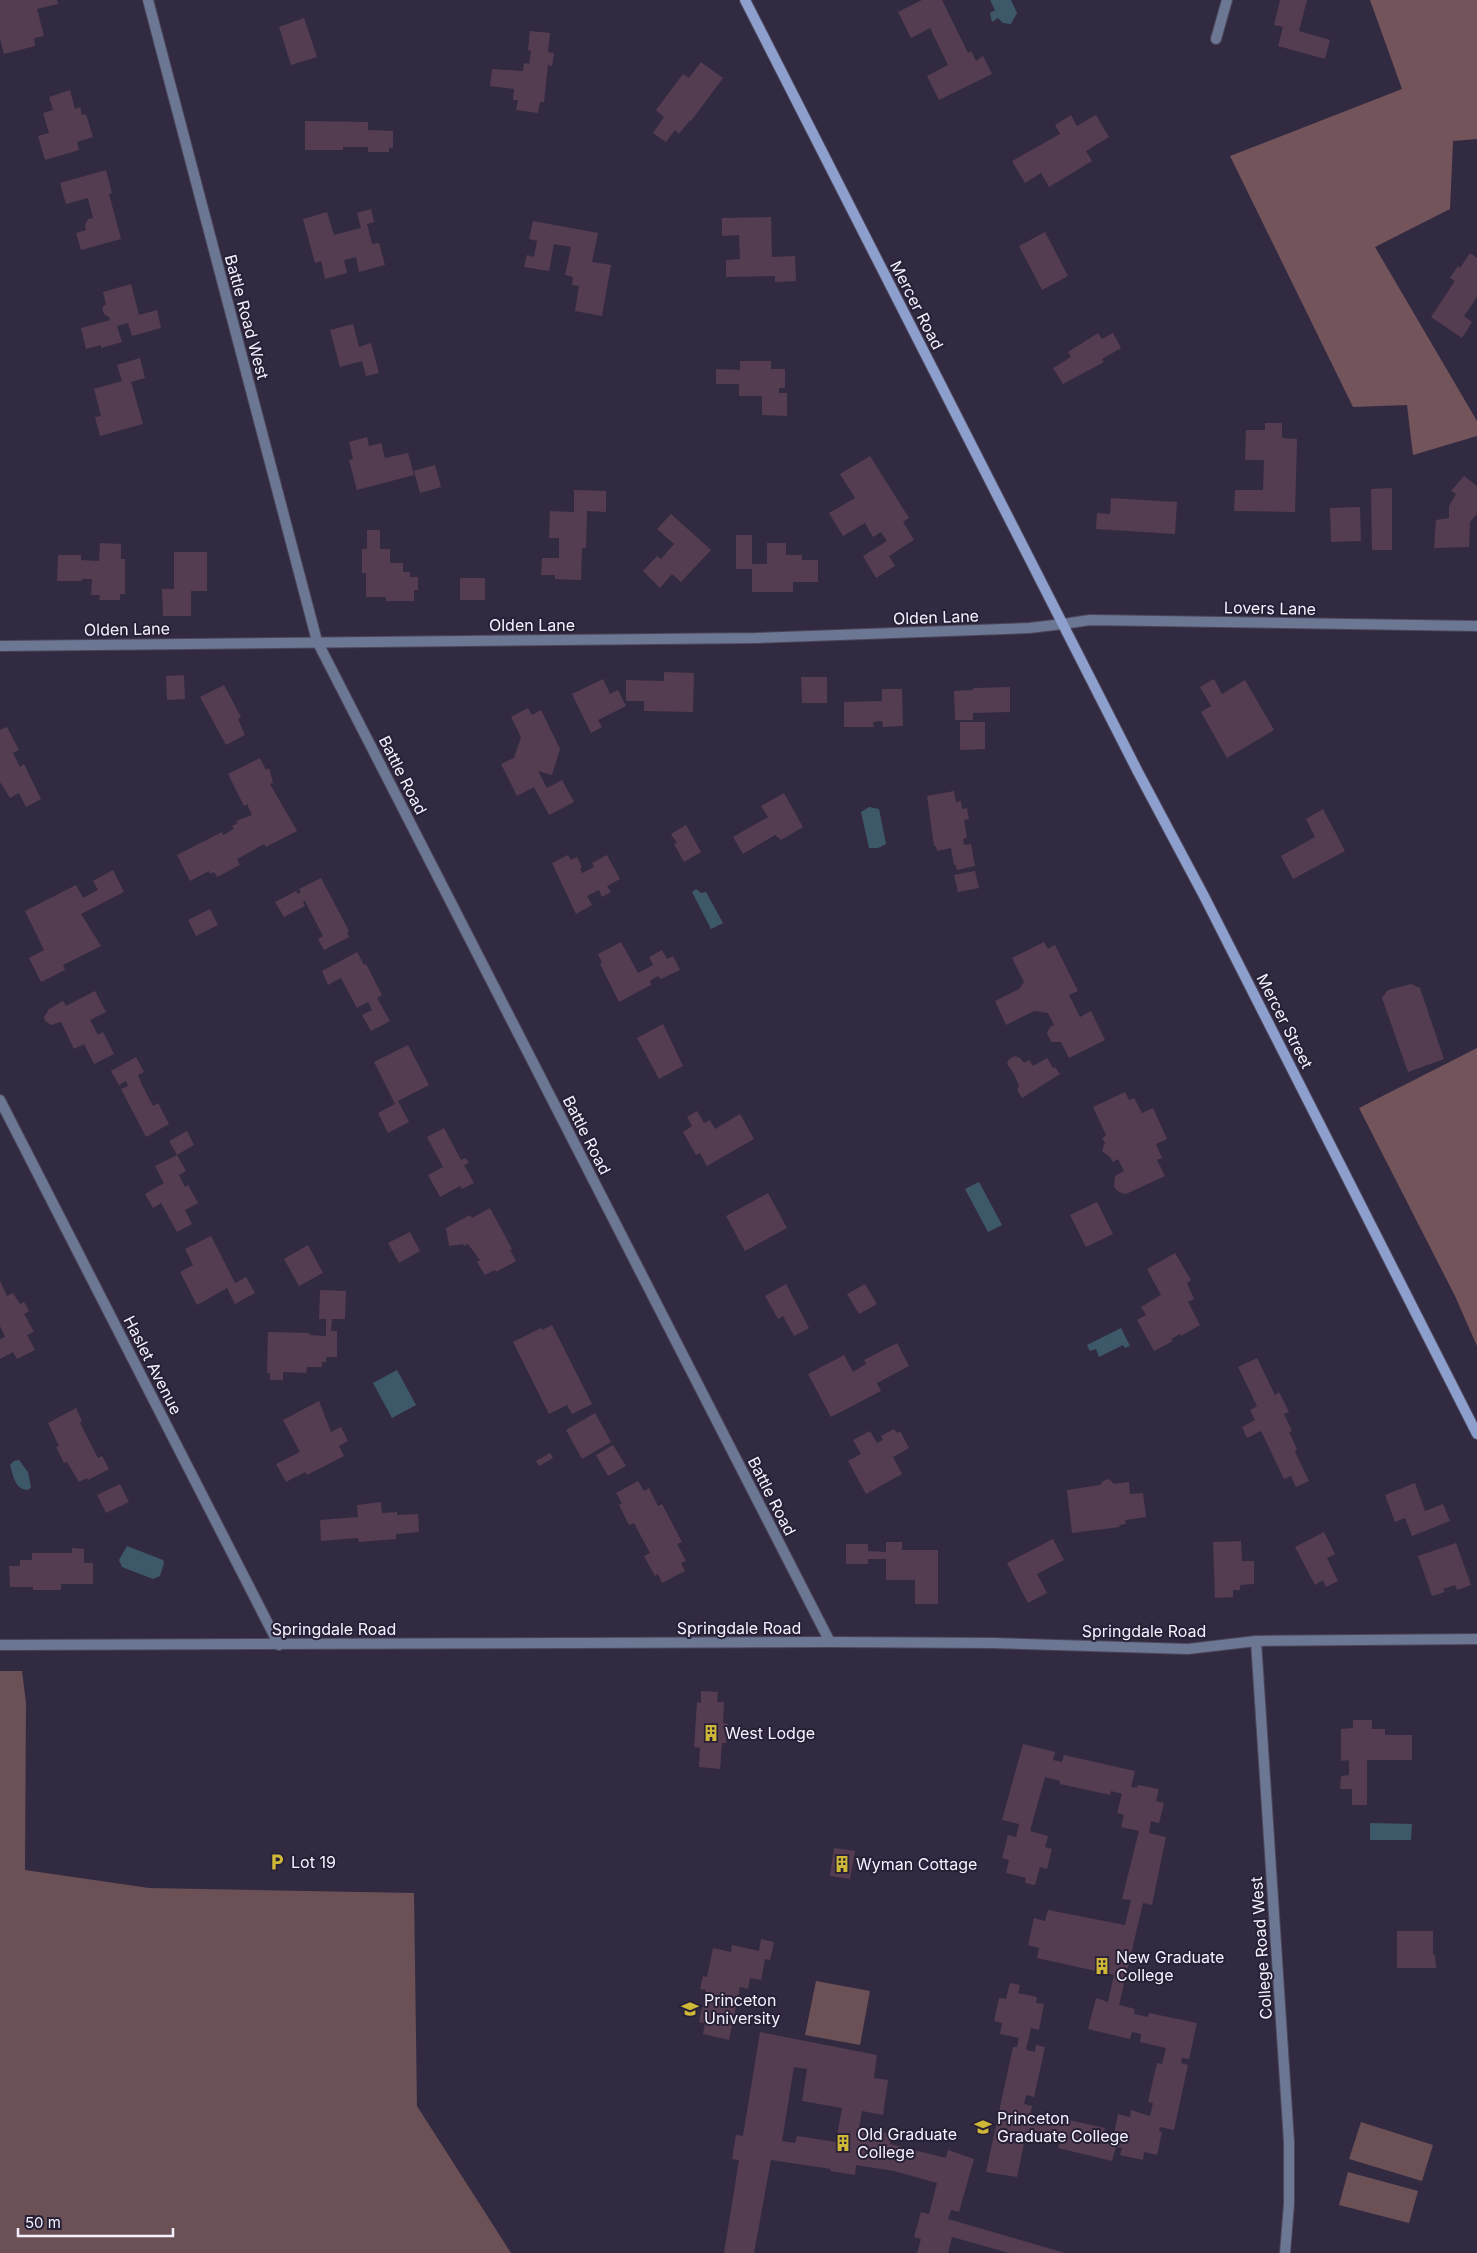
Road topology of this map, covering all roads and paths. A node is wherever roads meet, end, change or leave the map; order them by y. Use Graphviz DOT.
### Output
graph roads {
  1 [pos="148,0"];
  2 [pos="745,0"];
  3 [pos="1227,0"];
  4 [pos="1216,39"];
  5 [pos="1063,624"];
  6 [pos="1477,626"];
  7 [pos="318,641"];
  8 [pos="0,646"];
  9 [pos="0,1100"];
  10 [pos="1477,1434"];
  11 [pos="1477,1639"];
  12 [pos="1256,1641"];
  13 [pos="830,1642"];
  14 [pos="279,1644"];
  15 [pos="0,1645"];
  16 [pos="1285,2253"];
  1 -- 7 [label="street, Battle Road West"];
  2 -- 5 [label="main road, Mercer Road"];
  3 -- 4 [label="street"];
  5 -- 6 [label="street, Lovers Lane"];
  5 -- 7 [label="street, Olden Lane"];
  5 -- 10 [label="main road, Mercer Street"];
  7 -- 8 [label="street, Olden Lane"];
  7 -- 13 [label="street, Battle Road"];
  9 -- 14 [label="street, Haslet Avenue"];
  11 -- 12 [label="street, Springdale Road"];
  12 -- 13 [label="street, Springdale Road"];
  12 -- 16 [label="street, College Road West"];
  13 -- 14 [label="street, Springdale Road"];
  14 -- 15 [label="street, Springdale Road"];
}
